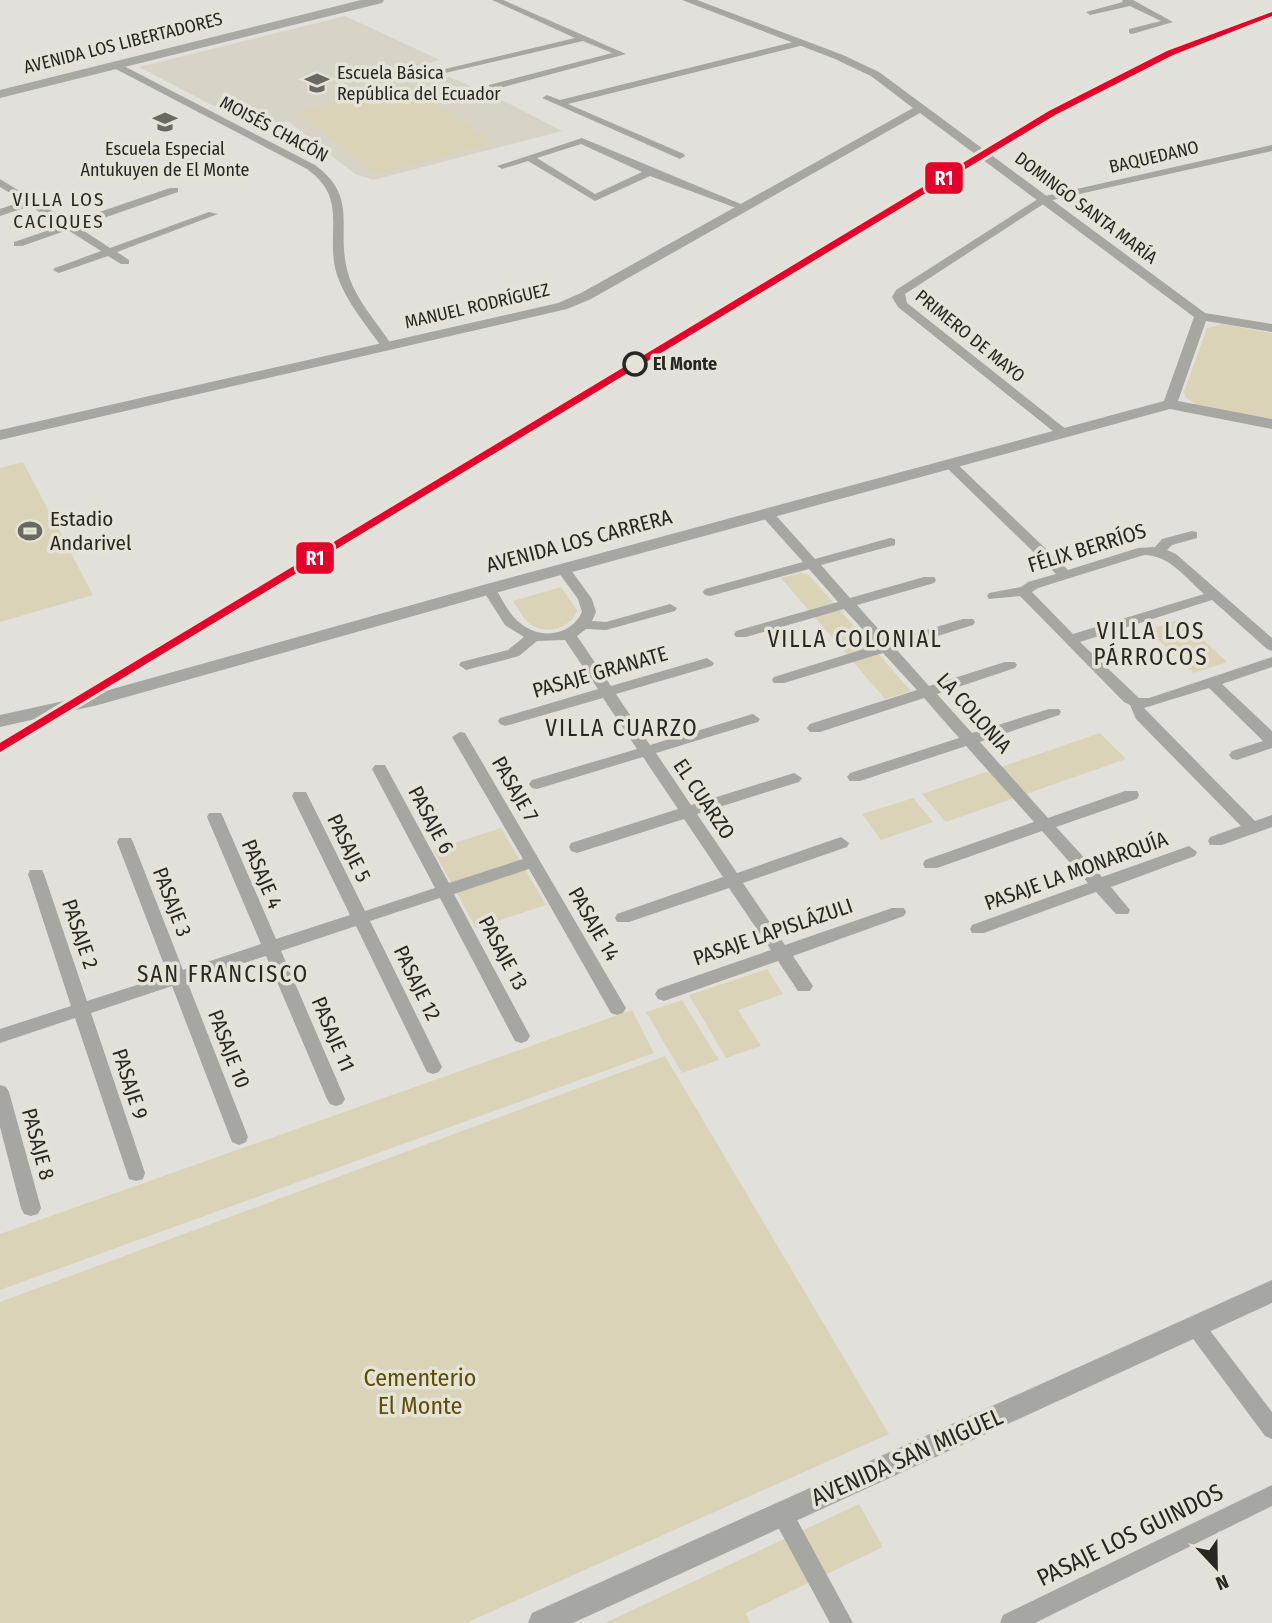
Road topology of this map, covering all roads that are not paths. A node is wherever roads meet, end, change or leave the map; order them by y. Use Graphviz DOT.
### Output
graph roads {
  1 [pos="377,0"];
  2 [pos="496,0"];
  3 [pos="687,0"];
  4 [pos="1128,1"];
  5 [pos="1090,12"];
  6 [pos="1132,31"];
  7 [pos="585,38"];
  8 [pos="801,43"];
  9 [pos="115,65"];
  10 [pos="448,71"];
  11 [pos="492,87"];
  12 [pos="0,94"];
  13 [pos="547,98"];
  14 [pos="559,103"];
  15 [pos="921,108"];
  16 [pos="1272,148"];
  17 [pos="680,156"];
  18 [pos="530,158"];
  19 [pos="502,166"];
  20 [pos="650,172"];
  21 [pos="0,182"];
  22 [pos="174,190"];
  23 [pos="1045,199"];
  24 [pos="33,202"];
  25 [pos="743,207"];
  26 [pos="0,213"];
  27 [pos="213,214"];
  28 [pos="70,226"];
  29 [pos="18,244"];
  30 [pos="109,251"];
  31 [pos="125,262"];
  32 [pos="59,270"];
  33 [pos="1201,316"];
  34 [pos="1272,328"];
  35 [pos="387,347"];
  36 [pos="1170,404"];
  37 [pos="1272,424"];
  38 [pos="1063,433"];
  39 [pos="0,435"];
  40 [pos="950,464"];
  41 [pos="767,514"];
  42 [pos="1192,535"];
  43 [pos="890,542"];
  44 [pos="1159,551"];
  45 [pos="811,564"];
  46 [pos="564,569"];
  47 [pos="1065,575"];
  48 [pos="929,580"];
  49 [pos="489,589"];
  50 [pos="1025,590"];
  51 [pos="710,592"];
  52 [pos="1214,595"];
  53 [pos="995,596"];
  54 [pos="847,603"];
  55 [pos="670,608"];
  56 [pos="968,622"];
  57 [pos="584,625"];
  58 [pos="741,634"];
  59 [pos="533,635"];
  60 [pos="569,635"];
  61 [pos="1070,640"];
  62 [pos="1272,646"];
  63 [pos="887,647"];
  64 [pos="1272,662"];
  65 [pos="707,663"];
  66 [pos="466,665"];
  67 [pos="1010,665"];
  68 [pos="779,680"];
  69 [pos="1210,682"];
  70 [pos="607,692"];
  71 [pos="927,692"];
  72 [pos="1137,703"];
  73 [pos="1054,712"];
  74 [pos="753,719"];
  75 [pos="0,721"];
  76 [pos="505,721"];
  77 [pos="815,728"];
  78 [pos="460,737"];
  79 [pos="970,740"];
  80 [pos="1272,741"];
  81 [pos="646,751"];
  82 [pos="1237,755"];
  83 [pos="380,769"];
  84 [pos="855,777"];
  85 [pos="794,778"];
  86 [pos="537,784"];
  87 [pos="1131,794"];
  88 [pos="300,796"];
  89 [pos="687,812"];
  90 [pos="215,817"];
  91 [pos="1272,821"];
  92 [pos="1046,824"];
  93 [pos="1252,828"];
  94 [pos="1216,841"];
  95 [pos="125,842"];
  96 [pos="841,843"];
  97 [pos="577,847"];
  98 [pos="1189,852"];
  99 [pos="533,862"];
  100 [pos="931,864"];
  101 [pos="36,874"];
  102 [pos="733,880"];
  103 [pos="1100,884"];
  104 [pos="444,891"];
  105 [pos="1122,909"];
  106 [pos="898,912"];
  107 [pos="622,918"];
  108 [pos="360,919"];
  109 [pos="978,929"];
  110 [pos="271,948"];
  111 [pos="782,953"];
  112 [pos="177,978"];
  113 [pos="804,986"];
  114 [pos="664,994"];
  115 [pos="617,1008"];
  116 [pos="82,1010"];
  117 [pos="0,1036"];
  118 [pos="521,1036"];
  119 [pos="433,1067"];
  120 [pos="0,1092"];
  121 [pos="336,1099"];
  122 [pos="239,1137"];
  123 [pos="136,1173"];
  124 [pos="32,1208"];
  125 [pos="1272,1291"];
  126 [pos="1195,1326"];
  127 [pos="1272,1429"];
  128 [pos="1272,1495"];
  129 [pos="782,1514"];
  130 [pos="1022,1621"];
  131 [pos="542,1623"];
  132 [pos="842,1623"];
  1 -- 9 [label="main road, AVENIDA LOS LIBERTADORES"];
  2 -- 7 [label="street"];
  3 -- 8 [label="street, DOMINGO SANTA MARÍA"];
  4 -- 5 [label="street"];
  4 -- 6 [label="street"];
  7 -- 10 [label="street"];
  7 -- 11 [label="street"];
  8 -- 14 [label="street"];
  8 -- 15 [label="street, DOMINGO SANTA MARÍA"];
  9 -- 12 [label="main road, AVENIDA LOS LIBERTADORES"];
  9 -- 35 [label="street, MOISÉS CHACÓN"];
  13 -- 14 [label="street"];
  14 -- 17 [label="street"];
  15 -- 23 [label="street, DOMINGO SANTA MARÍA"];
  15 -- 25 [label="street, MANUEL RODRÍGUEZ"];
  16 -- 23 [label="street, BAQUEDANO"];
  18 -- 19 [label="street"];
  18 -- 20 [label="street"];
  18 -- 20 [label="street"];
  20 -- 25 [label="street"];
  21 -- 24 [label="street"];
  22 -- 28 [label="street"];
  23 -- 33 [label="street, DOMINGO SANTA MARÍA"];
  23 -- 38 [label="street, PRIMERO DE MAYO"];
  24 -- 26 [label="street"];
  24 -- 28 [label="street"];
  25 -- 35 [label="street, MANUEL RODRÍGUEZ"];
  27 -- 30 [label="street"];
  28 -- 29 [label="street"];
  28 -- 30 [label="street"];
  30 -- 31 [label="street"];
  30 -- 32 [label="street"];
  33 -- 34 [label="street"];
  33 -- 36 [label="street"];
  35 -- 39 [label="street, MANUEL RODRÍGUEZ"];
  36 -- 37 [label="street"];
  36 -- 38 [label="street, AVENIDA LOS CARRERA"];
  38 -- 40 [label="street, AVENIDA LOS CARRERA"];
  40 -- 41 [label="street, AVENIDA LOS CARRERA"];
  40 -- 47 [label="street"];
  41 -- 45 [label="street, LA COLONIA"];
  41 -- 46 [label="street, AVENIDA LOS CARRERA"];
  42 -- 44 [label="street, FÉLIX BERRÍOS"];
  43 -- 45 [label="street"];
  44 -- 47 [label="street, FÉLIX BERRÍOS"];
  44 -- 52 [label="street"];
  45 -- 51 [label="street"];
  45 -- 54 [label="street, LA COLONIA"];
  46 -- 49 [label="street, AVENIDA LOS CARRERA"];
  46 -- 57 [label="street"];
  47 -- 50 [label="street, FÉLIX BERRÍOS"];
  48 -- 54 [label="street"];
  49 -- 59 [label="street"];
  49 -- 75 [label="street, AVENIDA LOS CARRERA"];
  50 -- 53 [label="street, FÉLIX BERRÍOS"];
  50 -- 61 [label="street"];
  52 -- 61 [label="street"];
  52 -- 62 [label="street"];
  54 -- 58 [label="street"];
  54 -- 63 [label="street, LA COLONIA"];
  55 -- 57 [label="street"];
  56 -- 63 [label="street"];
  57 -- 60 [label="street"];
  59 -- 60 [label="street"];
  59 -- 66 [label="street"];
  60 -- 70 [label="street, EL CUARZO"];
  61 -- 72 [label="street"];
  63 -- 68 [label="street"];
  63 -- 71 [label="street, LA COLONIA"];
  64 -- 69 [label="street"];
  65 -- 70 [label="street, PASAJE GRANATE"];
  67 -- 71 [label="street"];
  69 -- 72 [label="street"];
  69 -- 80 [label="street"];
  70 -- 76 [label="street, PASAJE GRANATE"];
  70 -- 81 [label="street, EL CUARZO"];
  71 -- 77 [label="street"];
  71 -- 79 [label="street, LA COLONIA"];
  72 -- 93 [label="street"];
  73 -- 79 [label="street"];
  74 -- 81 [label="street"];
  78 -- 99 [label="street, PASAJE 7"];
  79 -- 84 [label="street"];
  79 -- 92 [label="street, LA COLONIA"];
  80 -- 82 [label="street"];
  81 -- 86 [label="street"];
  81 -- 89 [label="street, EL CUARZO"];
  83 -- 104 [label="street, PASAJE 6"];
  85 -- 89 [label="street"];
  87 -- 92 [label="street"];
  88 -- 108 [label="street, PASAJE 5"];
  89 -- 97 [label="street"];
  89 -- 102 [label="street, EL CUARZO"];
  90 -- 110 [label="street, PASAJE 4"];
  91 -- 93 [label="street"];
  92 -- 100 [label="street"];
  92 -- 103 [label="street, LA COLONIA"];
  93 -- 94 [label="street"];
  95 -- 112 [label="street, PASAJE 3"];
  96 -- 102 [label="street"];
  98 -- 103 [label="street, PASAJE LA MONARQUÍA"];
  99 -- 104 [label="street"];
  99 -- 115 [label="street, PASAJE 14"];
  101 -- 116 [label="street, PASAJE 2"];
  102 -- 107 [label="street"];
  102 -- 111 [label="street, EL CUARZO"];
  103 -- 105 [label="street, LA COLONIA"];
  103 -- 109 [label="street, PASAJE LA MONARQUÍA"];
  104 -- 108 [label="street"];
  104 -- 118 [label="street, PASAJE 13"];
  106 -- 111 [label="street, PASAJE LAPISLÁZULI"];
  108 -- 110 [label="street"];
  108 -- 119 [label="street, PASAJE 12"];
  110 -- 112 [label="street"];
  110 -- 121 [label="street, PASAJE 11"];
  111 -- 113 [label="street, EL CUARZO"];
  111 -- 114 [label="street, PASAJE LAPISLÁZULI"];
  112 -- 116 [label="street"];
  112 -- 122 [label="street, PASAJE 10"];
  116 -- 117 [label="street"];
  116 -- 123 [label="street, PASAJE 9"];
  120 -- 124 [label="street, PASAJE 8"];
  125 -- 126 [label="street, AVENIDA SAN MIGUEL"];
  126 -- 127 [label="street"];
  126 -- 129 [label="street, AVENIDA SAN MIGUEL"];
  128 -- 130 [label="street, PASAJE LOS GUINDOS"];
  129 -- 131 [label="street, AVENIDA SAN MIGUEL"];
  129 -- 132 [label="street"];
}
